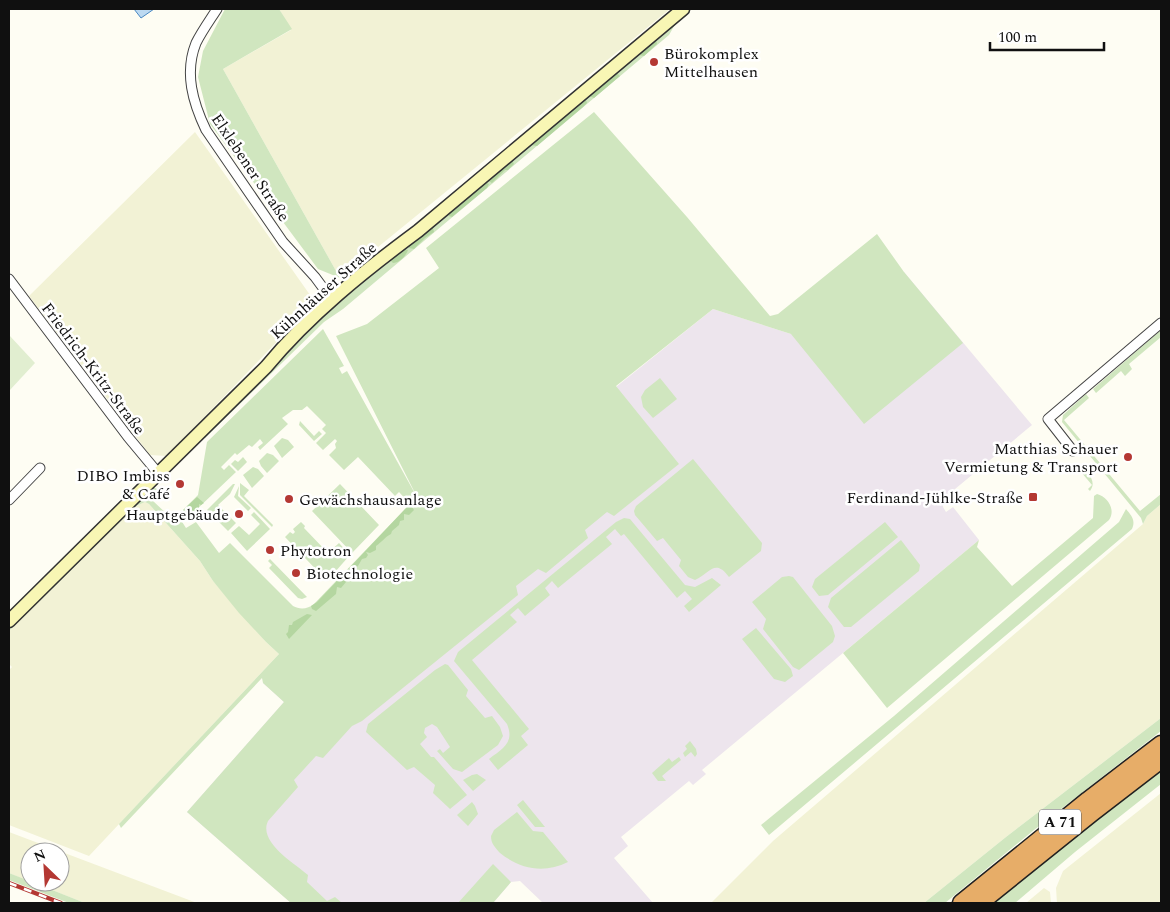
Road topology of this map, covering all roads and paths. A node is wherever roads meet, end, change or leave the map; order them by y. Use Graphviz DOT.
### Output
graph roads {
  1 [pos="217,9"];
  2 [pos="683,9"];
  3 [pos="9,279"];
  4 [pos="332,300"];
  5 [pos="1161,323"];
  6 [pos="1073,451"];
  7 [pos="40,468"];
  8 [pos="158,473"];
  9 [pos="9,500"];
  10 [pos="9,621"];
  11 [pos="1161,744"];
  12 [pos="1161,760"];
  13 [pos="961,903"];
  14 [pos="980,903"];
  1 -- 4 [label="street, Elxlebener Straße"];
  2 -- 4 [label="street, Kühnhäuser Straße"];
  3 -- 8 [label="street, Friedrich-Kritz-Straße"];
  4 -- 8 [label="street, Kühnhäuser Straße"];
  5 -- 6 [label="street"];
  7 -- 9 [label="street"];
  8 -- 10 [label="street, Kühnhäuser Straße"];
  11 -- 13 [label="highway, A 71"];
  12 -- 14 [label="highway, A 71"];
}
